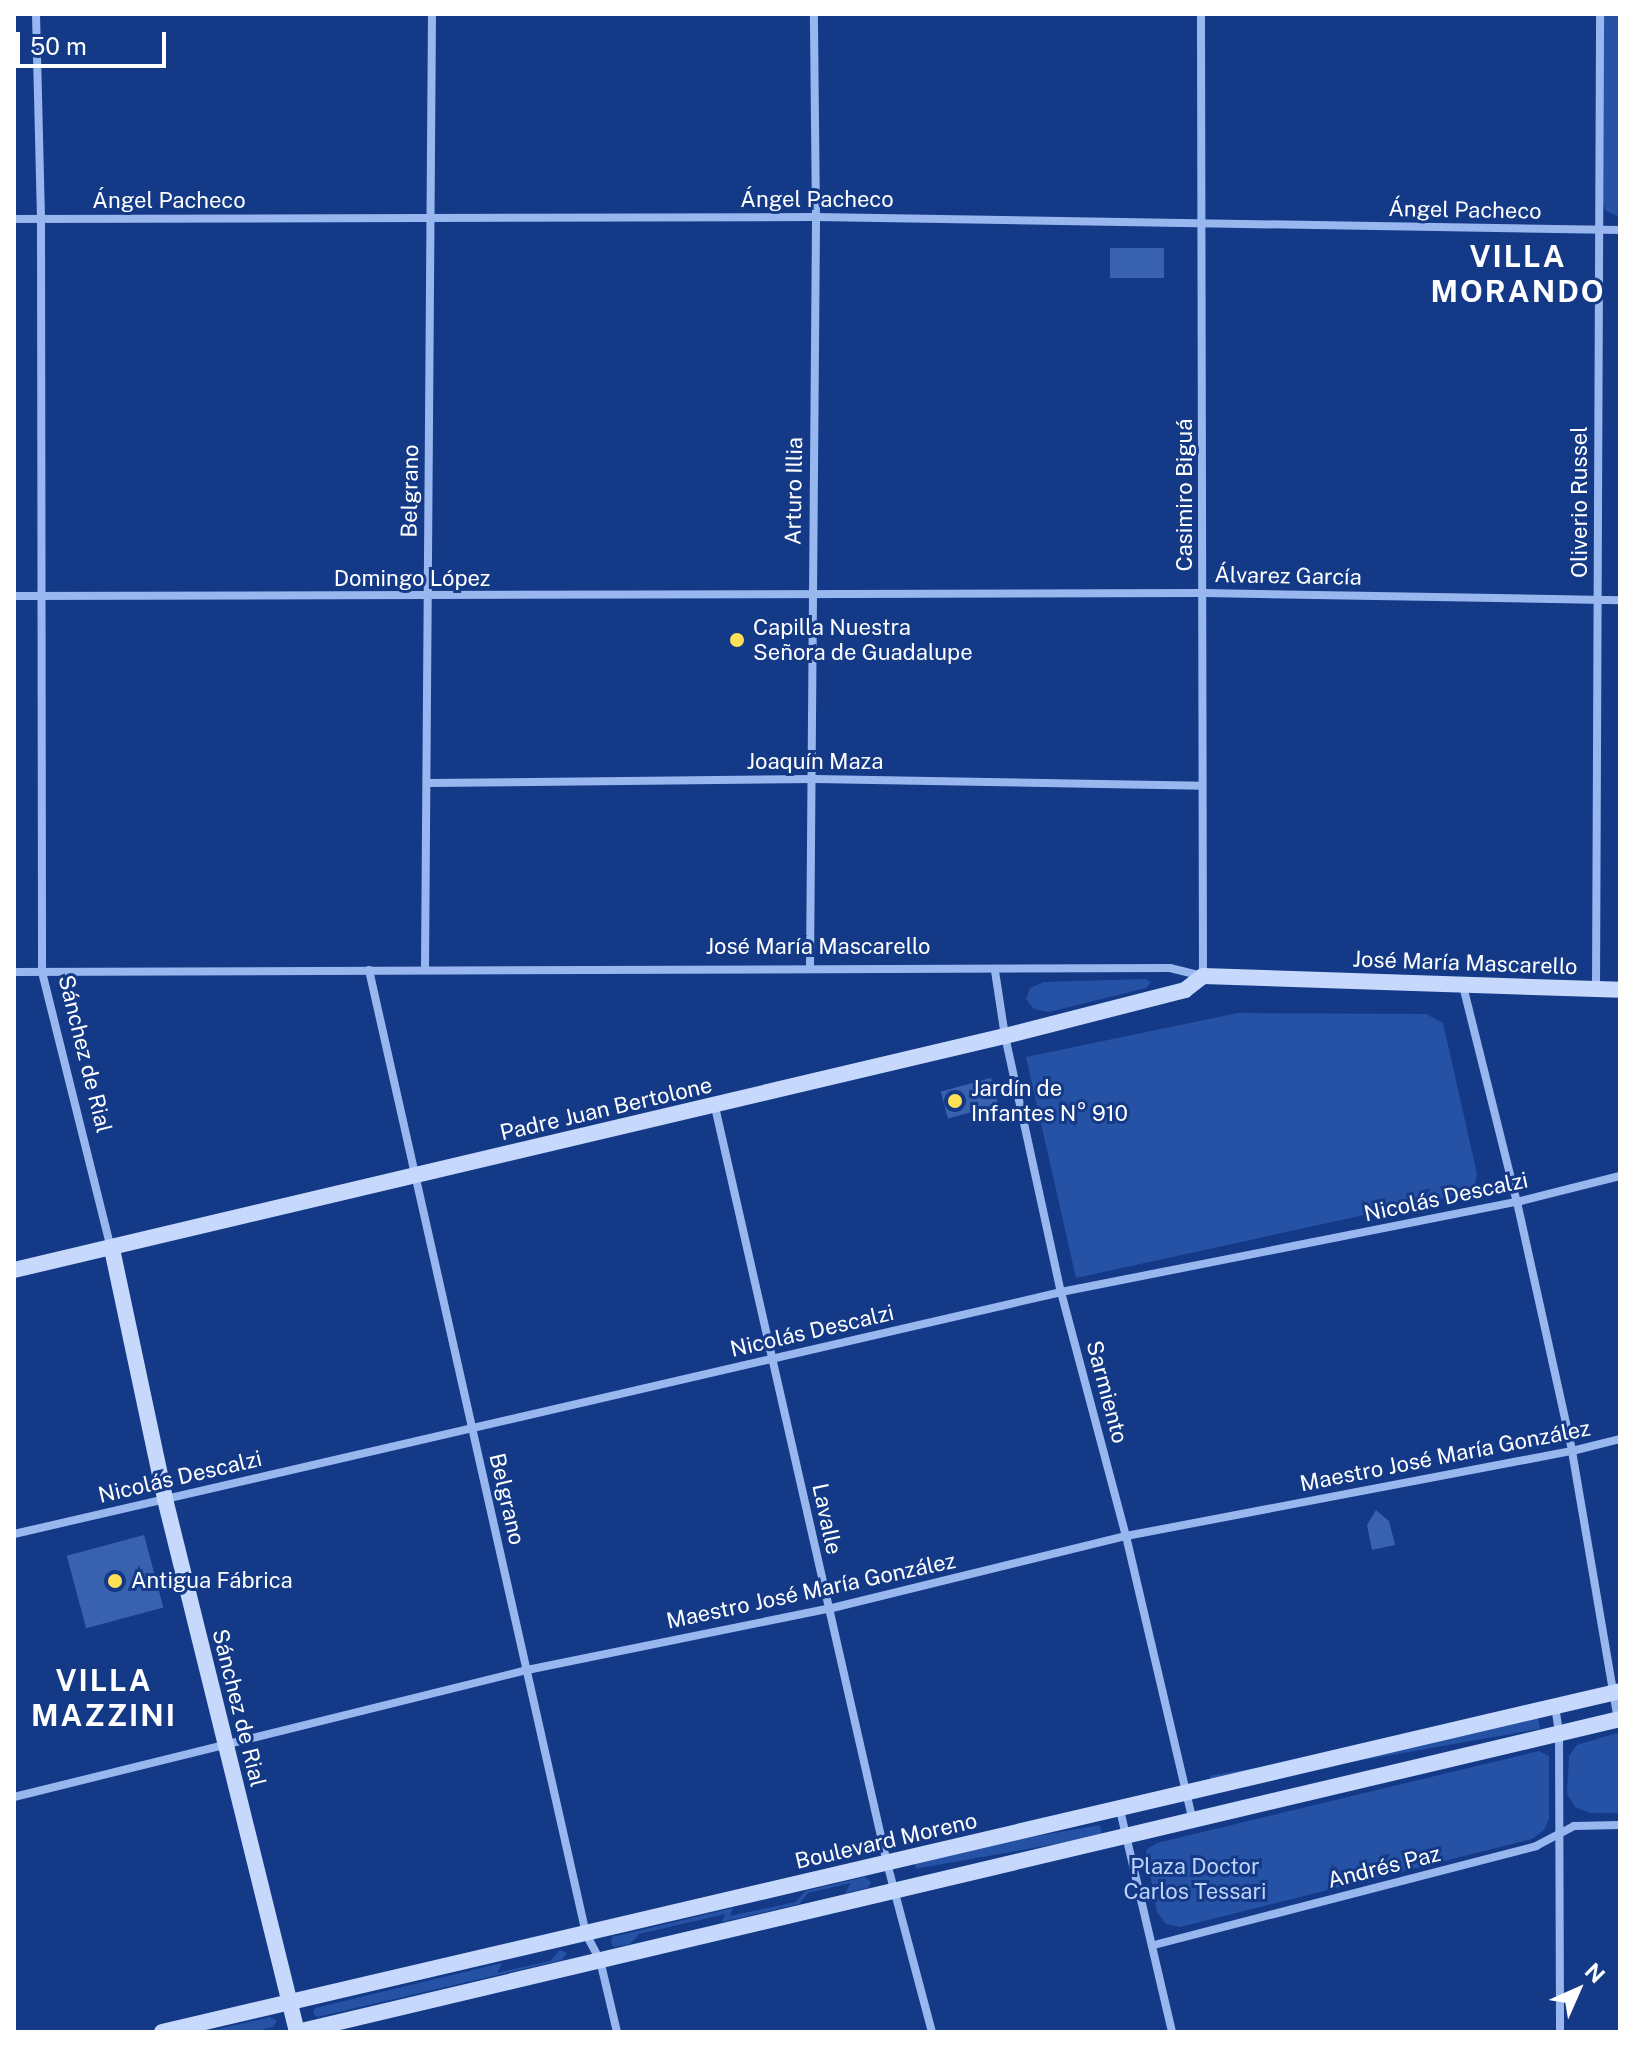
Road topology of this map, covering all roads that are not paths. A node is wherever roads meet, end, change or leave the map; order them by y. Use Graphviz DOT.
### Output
graph roads {
  1 [pos="36,14"];
  2 [pos="432,14"];
  3 [pos="814,14"];
  4 [pos="1201,14"];
  5 [pos="1600,14"];
  6 [pos="816,217"];
  7 [pos="14,219"];
  8 [pos="41,219"];
  9 [pos="431,220"];
  10 [pos="1201,223"];
  11 [pos="1600,230"];
  12 [pos="1620,230"];
  13 [pos="1204,593"];
  14 [pos="14,596"];
  15 [pos="41,596"];
  16 [pos="811,596"];
  17 [pos="427,597"];
  18 [pos="1597,599"];
  19 [pos="1620,600"];
  20 [pos="814,779"];
  21 [pos="427,783"];
  22 [pos="1202,786"];
  23 [pos="425,968"];
  24 [pos="810,969"];
  25 [pos="369,970"];
  26 [pos="995,971"];
  27 [pos="14,972"];
  28 [pos="42,972"];
  29 [pos="1203,976"];
  30 [pos="1463,986"];
  31 [pos="1596,990"];
  32 [pos="1620,990"];
  33 [pos="1005,1036"];
  34 [pos="715,1107"];
  35 [pos="414,1176"];
  36 [pos="1620,1176"];
  37 [pos="1517,1202"];
  38 [pos="112,1249"];
  39 [pos="14,1270"];
  40 [pos="1061,1292"];
  41 [pos="774,1359"];
  42 [pos="472,1428"];
  43 [pos="1620,1439"];
  44 [pos="1572,1451"];
  45 [pos="165,1499"];
  46 [pos="14,1534"];
  47 [pos="1126,1536"];
  48 [pos="828,1609"];
  49 [pos="527,1670"];
  50 [pos="1616,1692"];
  51 [pos="1555,1704"];
  52 [pos="1619,1719"];
  53 [pos="1559,1733"];
  54 [pos="226,1747"];
  55 [pos="1186,1794"];
  56 [pos="14,1797"];
  57 [pos="1120,1810"];
  58 [pos="1193,1821"];
  59 [pos="1620,1825"];
  60 [pos="1559,1831"];
  61 [pos="1127,1836"];
  62 [pos="887,1863"];
  63 [pos="896,1892"];
  64 [pos="586,1934"];
  65 [pos="1154,1945"];
  66 [pos="600,1960"];
  67 [pos="287,2003"];
  68 [pos="162,2032"];
  69 [pos="297,2032"];
  70 [pos="617,2032"];
  71 [pos="932,2032"];
  72 [pos="1172,2032"];
  73 [pos="1560,2032"];
  1 -- 8 [label="street, Sánchez de Rial"];
  2 -- 9 [label="street, Belgrano"];
  3 -- 6 [label="street, Arturo Illia"];
  4 -- 10 [label="street, Casimiro Biguá"];
  5 -- 11 [label="street, Oliverio Russel"];
  6 -- 9 [label="street, Ángel Pacheco"];
  6 -- 10 [label="street, Ángel Pacheco"];
  6 -- 16 [label="street, Arturo Illia"];
  7 -- 8 [label="street, Ángel Pacheco"];
  8 -- 9 [label="street, Ángel Pacheco"];
  8 -- 15 [label="street, Sánchez de Rial"];
  9 -- 17 [label="street, Belgrano"];
  10 -- 11 [label="street, Ángel Pacheco"];
  10 -- 13 [label="street, Casimiro Biguá"];
  11 -- 12 [label="street, Ángel Pacheco"];
  11 -- 18 [label="street, Oliverio Russel"];
  13 -- 16 [label="street, Álvarez García"];
  13 -- 18 [label="street, Álvarez García"];
  13 -- 22 [label="street, Casimiro Biguá"];
  14 -- 15 [label="street, Domingo López"];
  15 -- 17 [label="street, Domingo López"];
  15 -- 28 [label="street, Sánchez de Rial"];
  16 -- 17 [label="street, Domingo López"];
  16 -- 20 [label="street, Arturo Illia"];
  17 -- 21 [label="street, Belgrano"];
  18 -- 19 [label="street, Álvarez García"];
  18 -- 31 [label="street, Oliverio Russel"];
  20 -- 21 [label="street, Joaquín Maza"];
  20 -- 22 [label="street, Joaquín Maza"];
  20 -- 24 [label="street, Arturo Illia"];
  21 -- 23 [label="street, Belgrano"];
  22 -- 29 [label="street, Casimiro Biguá"];
  23 -- 24 [label="street, José María Mascarello"];
  23 -- 25 [label="street, José María Mascarello"];
  24 -- 26 [label="street, José María Mascarello"];
  25 -- 28 [label="street, José María Mascarello"];
  25 -- 35 [label="street, Belgrano"];
  26 -- 29 [label="street, José María Mascarello"];
  26 -- 33 [label="street, Sarmiento"];
  27 -- 28 [label="street, José María Mascarello"];
  28 -- 38 [label="street, Sánchez de Rial"];
  29 -- 30 [label="main road, José María Mascarello"];
  29 -- 33 [label="main road, Padre Juan Bertolone"];
  30 -- 31 [label="main road, José María Mascarello"];
  30 -- 37 [label="street"];
  31 -- 32 [label="main road, José María Mascarello"];
  33 -- 34 [label="main road, Padre Juan Bertolone"];
  33 -- 40 [label="street, Sarmiento"];
  34 -- 35 [label="main road, Padre Juan Bertolone"];
  34 -- 41 [label="street, Lavalle"];
  35 -- 38 [label="main road, Padre Juan Bertolone"];
  35 -- 42 [label="street, Belgrano"];
  36 -- 37 [label="street, Nicolás Descalzi"];
  37 -- 40 [label="street, Nicolás Descalzi"];
  37 -- 44 [label="street"];
  38 -- 39 [label="main road, Padre Juan Bertolone"];
  38 -- 45 [label="main road, Sánchez de Rial"];
  40 -- 41 [label="street, Nicolás Descalzi"];
  40 -- 47 [label="street, Sarmiento"];
  41 -- 42 [label="street, Nicolás Descalzi"];
  41 -- 48 [label="street, Lavalle"];
  42 -- 45 [label="street, Nicolás Descalzi"];
  42 -- 49 [label="street, Belgrano"];
  43 -- 44 [label="street, Maestro José María González"];
  44 -- 47 [label="street, Maestro José María González"];
  44 -- 50 [label="street"];
  45 -- 46 [label="street, Nicolás Descalzi"];
  45 -- 54 [label="main road, Sánchez de Rial"];
  47 -- 48 [label="street, Maestro José María González"];
  47 -- 55 [label="street, Sarmiento"];
  48 -- 49 [label="street, Maestro José María González"];
  48 -- 62 [label="street, Lavalle"];
  49 -- 54 [label="street, Maestro José María González"];
  49 -- 64 [label="street, Belgrano"];
  50 -- 51 [label="main road, Boulevard Moreno"];
  50 -- 52 [label="street"];
  51 -- 53 [label="street"];
  51 -- 55 [label="main road, Boulevard Moreno"];
  52 -- 53 [label="main road"];
  53 -- 58 [label="main road"];
  53 -- 60 [label="street"];
  54 -- 56 [label="street, Maestro José María González"];
  54 -- 67 [label="main road, Sánchez de Rial"];
  55 -- 57 [label="main road, Boulevard Moreno"];
  55 -- 58 [label="street, Sarmiento"];
  57 -- 61 [label="street"];
  57 -- 62 [label="main road, Boulevard Moreno"];
  58 -- 61 [label="main road"];
  59 -- 60 [label="street, Andrés Paz"];
  60 -- 65 [label="street, Andrés Paz"];
  60 -- 73 [label="street"];
  61 -- 63 [label="main road"];
  61 -- 65 [label="street"];
  62 -- 63 [label="street, Lavalle"];
  62 -- 64 [label="main road, Boulevard Moreno"];
  63 -- 66 [label="main road"];
  63 -- 71 [label="street, Lavalle"];
  64 -- 66 [label="street, Belgrano"];
  64 -- 67 [label="main road, Boulevard Moreno"];
  65 -- 72 [label="street"];
  66 -- 69 [label="main road"];
  66 -- 70 [label="street, Belgrano"];
  67 -- 68 [label="main road, Boulevard Moreno"];
  67 -- 69 [label="main road, Sánchez de Rial"];
}
